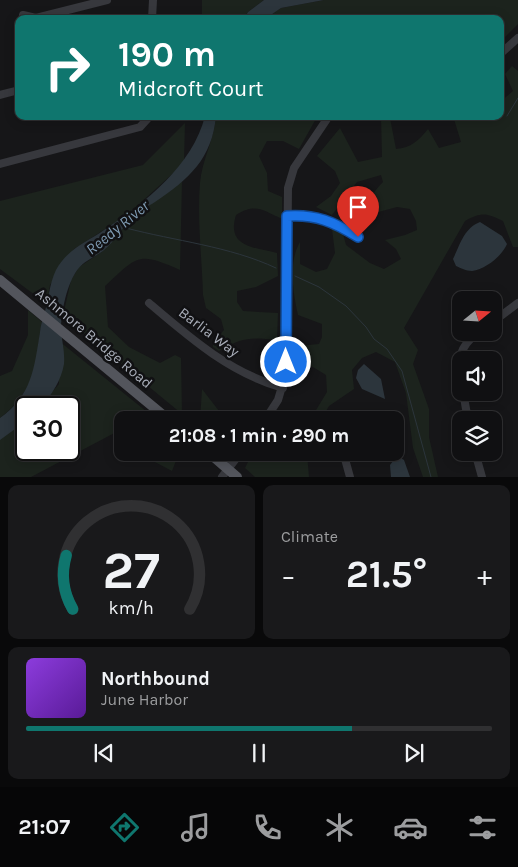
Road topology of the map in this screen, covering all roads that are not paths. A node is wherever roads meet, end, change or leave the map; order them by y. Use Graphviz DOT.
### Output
graph roads {
  1 [pos="107,0"];
  2 [pos="150,0"];
  3 [pos="48,15"];
  4 [pos="152,15"];
  5 [pos="518,38"];
  6 [pos="504,50"];
  7 [pos="15,91"];
  8 [pos="0,95"];
  9 [pos="146,120"];
  10 [pos="326,120"];
  11 [pos="0,164"];
  12 [pos="287,216"];
  13 [pos="358,237"];
  14 [pos="0,280"];
  15 [pos="149,303"];
  16 [pos="518,304"];
  17 [pos="502,315"];
  18 [pos="283,388"];
  19 [pos="158,411"];
  20 [pos="270,411"];
  21 [pos="215,461"];
  22 [pos="234,461"];
  23 [pos="346,461"];
  24 [pos="478,461"];
  25 [pos="225,473"];
  26 [pos="237,477"];
  27 [pos="350,477"];
  28 [pos="482,477"];
  1 -- 3 [label="street"];
  2 -- 4 [label="street"];
  5 -- 6 [label="street"];
  7 -- 8 [label="street"];
  9 -- 11 [label="street"];
  10 -- 12 [label="street"];
  12 -- 13 [label="street"];
  12 -- 18 [label="street"];
  14 -- 19 [label="main road, Ashmore Bridge Road"];
  15 -- 18 [label="street, Barlia Way"];
  16 -- 17 [label="street"];
  18 -- 20 [label="street"];
  21 -- 25 [label="main road"];
  22 -- 25 [label="street"];
  23 -- 27 [label="street"];
  24 -- 28 [label="street"];
  25 -- 26 [label="main road"];
}
